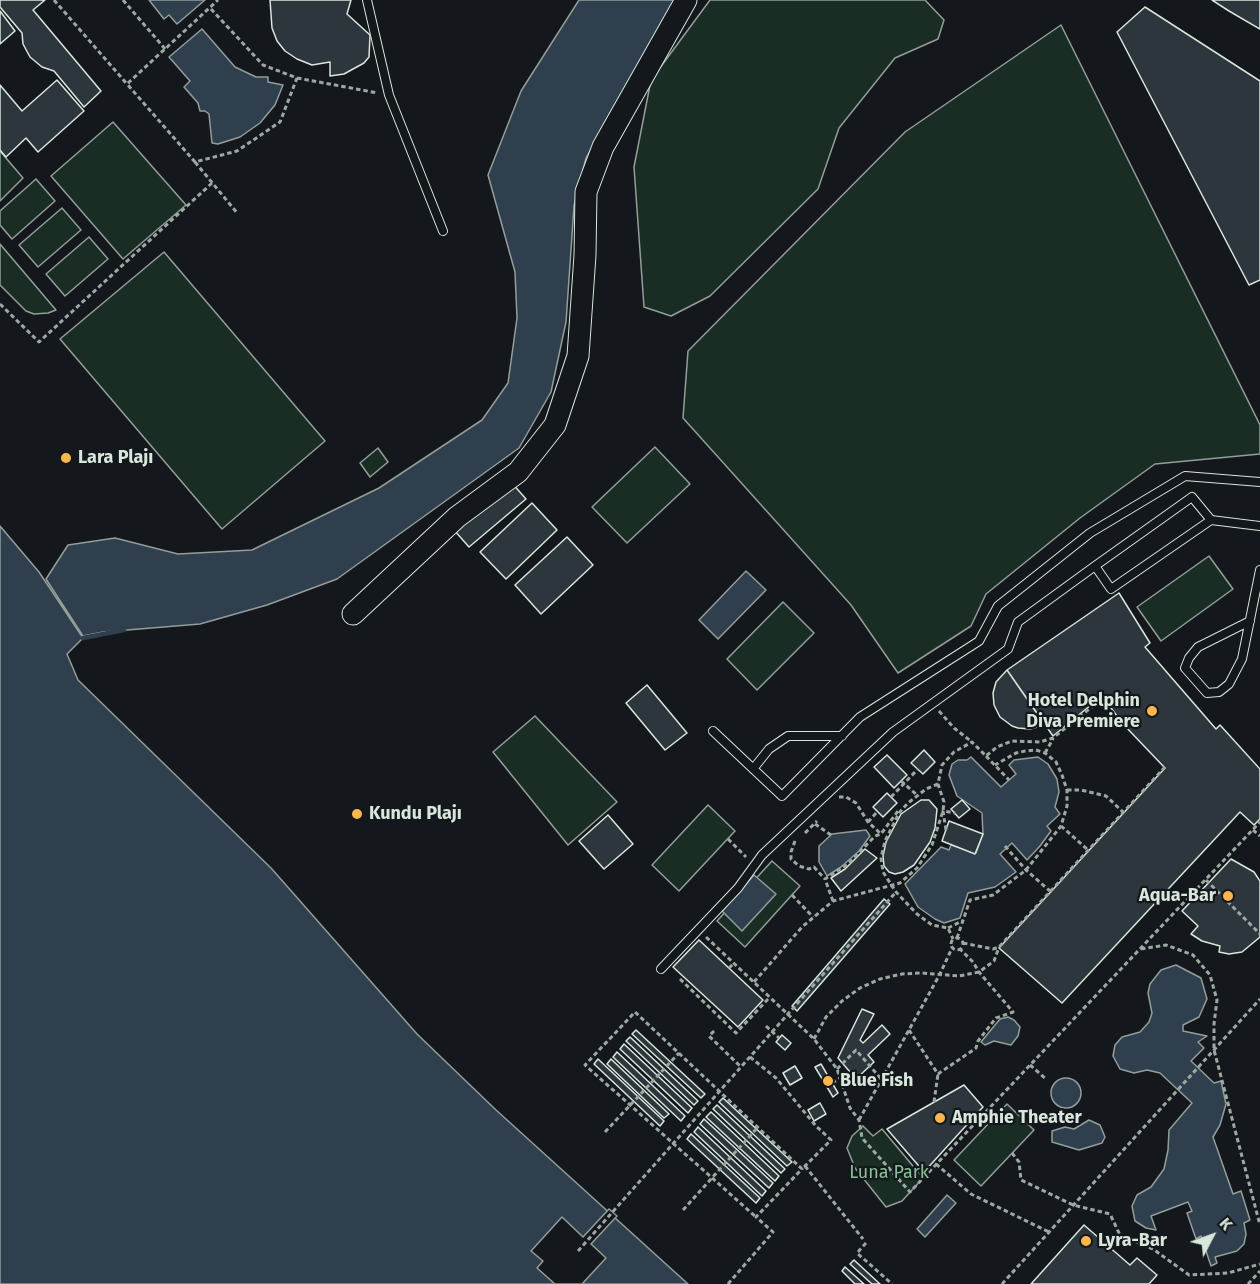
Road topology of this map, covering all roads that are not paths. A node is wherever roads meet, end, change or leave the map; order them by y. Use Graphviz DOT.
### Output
graph roads {
  1 [pos="367,0"];
  2 [pos="686,0"];
  3 [pos="443,231"];
  4 [pos="1260,482"];
  5 [pos="1211,520"];
  6 [pos="1260,526"];
  7 [pos="1095,566"];
  8 [pos="1260,570"];
  9 [pos="353,614"];
  10 [pos="1250,621"];
  11 [pos="713,731"];
  12 [pos="842,736"];
  13 [pos="753,769"];
  14 [pos="661,969"];
  1 -- 3 [label="lane"];
  2 -- 9 [label="street"];
  4 -- 12 [label="lane"];
  5 -- 6 [label="lane"];
  5 -- 7 [label="lane"];
  5 -- 7 [label="lane"];
  7 -- 14 [label="lane"];
  8 -- 10 [label="lane"];
  10 -- 10 [label="lane"];
  11 -- 13 [label="lane"];
  12 -- 13 [label="lane"];
  12 -- 13 [label="lane"];
}
